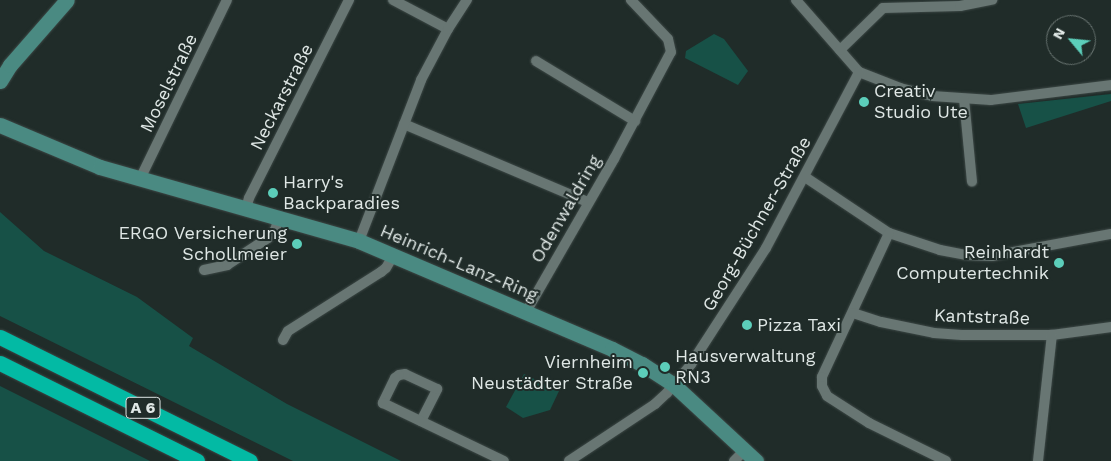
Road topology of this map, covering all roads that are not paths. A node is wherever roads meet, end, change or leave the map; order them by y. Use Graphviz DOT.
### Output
graph roads {
  1 [pos="67,0"];
  2 [pos="228,0"];
  3 [pos="349,0"];
  4 [pos="393,0"];
  5 [pos="467,0"];
  6 [pos="631,0"];
  7 [pos="796,0"];
  8 [pos="992,0"];
  9 [pos="448,29"];
  10 [pos="840,50"];
  11 [pos="536,61"];
  12 [pos="5,68"];
  13 [pos="859,72"];
  14 [pos="0,81"];
  15 [pos="1111,86"];
  16 [pos="964,99"];
  17 [pos="635,121"];
  18 [pos="404,124"];
  19 [pos="0,125"];
  20 [pos="805,177"];
  21 [pos="140,179"];
  22 [pos="972,182"];
  23 [pos="588,202"];
  24 [pos="246,209"];
  25 [pos="279,218"];
  26 [pos="889,233"];
  27 [pos="1111,234"];
  28 [pos="359,241"];
  29 [pos="394,254"];
  30 [pos="204,270"];
  31 [pos="526,312"];
  32 [pos="852,313"];
  33 [pos="1111,327"];
  34 [pos="1052,335"];
  35 [pos="0,337"];
  36 [pos="283,340"];
  37 [pos="0,364"];
  38 [pos="674,386"];
  39 [pos="421,421"];
  40 [pos="744,458"];
  41 [pos="197,461"];
  42 [pos="250,461"];
  43 [pos="504,461"];
  44 [pos="570,461"];
  45 [pos="946,461"];
  46 [pos="1038,461"];
  1 -- 12 [label="street"];
  2 -- 21 [label="street, Moselstraße"];
  3 -- 24 [label="street, Neckarstraße"];
  4 -- 9 [label="street"];
  5 -- 9 [label="street"];
  6 -- 17 [label="street, Odenwaldring"];
  7 -- 10 [label="street"];
  8 -- 10 [label="street"];
  9 -- 18 [label="street"];
  10 -- 13 [label="street"];
  11 -- 17 [label="street"];
  12 -- 14 [label="street"];
  13 -- 16 [label="street"];
  13 -- 20 [label="street, Georg-Büchner-Straße"];
  15 -- 16 [label="street"];
  16 -- 22 [label="street"];
  17 -- 23 [label="street, Odenwaldring"];
  18 -- 23 [label="street"];
  18 -- 28 [label="street"];
  19 -- 21 [label="street, Heinrich-Lanz-Ring"];
  20 -- 26 [label="street"];
  20 -- 38 [label="street, Georg-Büchner-Straße"];
  21 -- 24 [label="street, Heinrich-Lanz-Ring"];
  23 -- 31 [label="street, Odenwaldring"];
  24 -- 25 [label="street, Heinrich-Lanz-Ring"];
  25 -- 28 [label="street, Heinrich-Lanz-Ring"];
  25 -- 30 [label="street"];
  26 -- 27 [label="street"];
  26 -- 32 [label="street"];
  28 -- 29 [label="street, Heinrich-Lanz-Ring"];
  29 -- 31 [label="street, Heinrich-Lanz-Ring"];
  29 -- 36 [label="street"];
  31 -- 38 [label="street, Heinrich-Lanz-Ring"];
  32 -- 34 [label="street, Kantstraße"];
  32 -- 45 [label="street"];
  33 -- 34 [label="street, Kantstraße"];
  34 -- 46 [label="street"];
  35 -- 42 [label="highway, A 6"];
  37 -- 41 [label="highway, A 6"];
  38 -- 40 [label="street, Heinrich-Lanz-Ring"];
  38 -- 44 [label="street, Georg-Büchner-Straße"];
  39 -- 39 [label="street"];
  39 -- 43 [label="street"];
}
